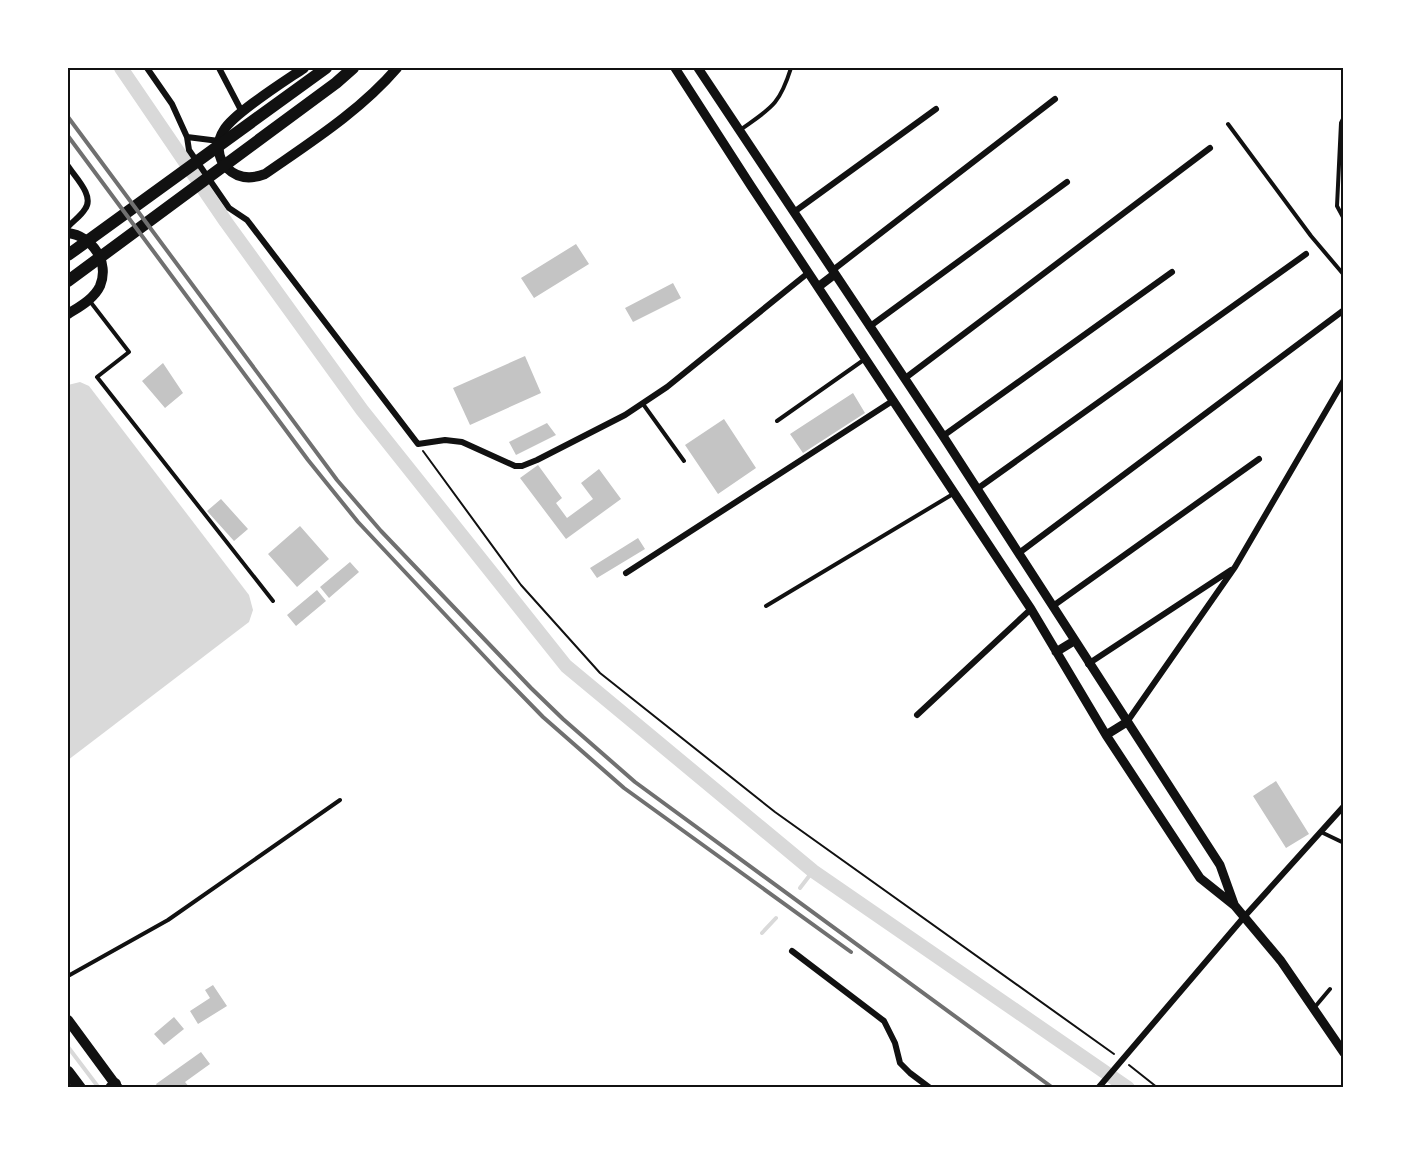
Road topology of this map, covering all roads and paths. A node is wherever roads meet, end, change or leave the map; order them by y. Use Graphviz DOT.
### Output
graph roads {
  1 [pos="147,68"];
  2 [pos="219,68"];
  3 [pos="304,68"];
  4 [pos="326,68"];
  5 [pos="353,68"];
  6 [pos="397,68"];
  7 [pos="675,68"];
  8 [pos="698,68"];
  9 [pos="791,68"];
  10 [pos="1055,99"];
  11 [pos="936,109"];
  12 [pos="242,112"];
  13 [pos="1344,117"];
  14 [pos="1228,124"];
  15 [pos="739,130"];
  16 [pos="187,137"];
  17 [pos="219,141"];
  18 [pos="1210,148"];
  19 [pos="68,166"];
  20 [pos="1067,182"];
  21 [pos="794,212"];
  22 [pos="1344,219"];
  23 [pos="68,227"];
  24 [pos="68,233"];
  25 [pos="1306,254"];
  26 [pos="68,255"];
  27 [pos="834,272"];
  28 [pos="1172,272"];
  29 [pos="808,273"];
  30 [pos="1344,275"];
  31 [pos="68,281"];
  32 [pos="818,287"];
  33 [pos="89,299"];
  34 [pos="1344,310"];
  35 [pos="68,314"];
  36 [pos="869,327"];
  37 [pos="866,359"];
  38 [pos="904,379"];
  39 [pos="1344,380"];
  40 [pos="894,400"];
  41 [pos="642,404"];
  42 [pos="777,421"];
  43 [pos="943,436"];
  44 [pos="418,444"];
  45 [pos="1259,459"];
  46 [pos="684,461"];
  47 [pos="977,489"];
  48 [pos="955,494"];
  49 [pos="1018,552"];
  50 [pos="1235,567"];
  51 [pos="626,573"];
  52 [pos="273,601"];
  53 [pos="766,606"];
  54 [pos="1053,606"];
  55 [pos="1031,609"];
  56 [pos="1074,641"];
  57 [pos="1056,652"];
  58 [pos="1088,664"];
  59 [pos="917,715"];
  60 [pos="1127,722"];
  61 [pos="1106,735"];
  62 [pos="340,800"];
  63 [pos="1344,806"];
  64 [pos="1322,832"];
  65 [pos="1344,843"];
  66 [pos="1235,906"];
  67 [pos="1244,917"];
  68 [pos="792,951"];
  69 [pos="68,976"];
  70 [pos="1330,989"];
  71 [pos="1314,1008"];
  72 [pos="68,1020"];
  73 [pos="1344,1053"];
  74 [pos="1122,1059"];
  75 [pos="68,1072"];
  76 [pos="115,1086"];
  77 [pos="80,1088"];
  78 [pos="930,1088"];
  79 [pos="1099,1088"];
  80 [pos="1158,1088"];
  1 -- 16 [label="street"];
  2 -- 12 [label="street"];
  3 -- 12 [label="main road"];
  4 -- 26 [label="main road"];
  5 -- 31 [label="main road"];
  6 -- 17 [label="main road"];
  7 -- 29 [label="street"];
  8 -- 15 [label="street"];
  9 -- 15 [label="lane"];
  10 -- 27 [label="street"];
  11 -- 21 [label="street"];
  12 -- 17 [label="main road"];
  13 -- 22 [label="lane"];
  14 -- 30 [label="lane"];
  15 -- 21 [label="street"];
  16 -- 17 [label="street"];
  16 -- 44 [label="street"];
  18 -- 38 [label="street"];
  19 -- 23 [label="street"];
  20 -- 36 [label="street"];
  21 -- 27 [label="street"];
  24 -- 33 [label="main road"];
  25 -- 47 [label="street"];
  27 -- 32 [label="street"];
  27 -- 36 [label="street"];
  28 -- 43 [label="street"];
  29 -- 32 [label="street"];
  29 -- 41 [label="street"];
  32 -- 37 [label="street"];
  33 -- 35 [label="main road"];
  33 -- 52 [label="lane"];
  34 -- 49 [label="street"];
  36 -- 38 [label="street"];
  37 -- 40 [label="street"];
  37 -- 42 [label="lane"];
  38 -- 43 [label="street"];
  39 -- 50 [label="street"];
  40 -- 48 [label="street"];
  40 -- 51 [label="street"];
  41 -- 44 [label="street"];
  41 -- 46 [label="lane"];
  43 -- 47 [label="street"];
  44 -- 74 [label="path"];
  45 -- 54 [label="street"];
  47 -- 49 [label="street"];
  48 -- 53 [label="lane"];
  48 -- 55 [label="street"];
  49 -- 54 [label="street"];
  50 -- 58 [label="street"];
  50 -- 60 [label="street"];
  54 -- 56 [label="street"];
  55 -- 57 [label="street"];
  55 -- 59 [label="street"];
  56 -- 57 [label="street"];
  56 -- 58 [label="street"];
  57 -- 61 [label="street"];
  58 -- 60 [label="street"];
  60 -- 61 [label="street"];
  60 -- 66 [label="street"];
  61 -- 66 [label="street"];
  62 -- 69 [label="lane"];
  63 -- 64 [label="street"];
  64 -- 65 [label="lane"];
  64 -- 67 [label="street"];
  66 -- 67 [label="street"];
  67 -- 71 [label="street"];
  67 -- 74 [label="street"];
  68 -- 78 [label="street"];
  70 -- 71 [label="lane"];
  71 -- 73 [label="street"];
  72 -- 76 [label="main road"];
  74 -- 79 [label="street"];
  74 -- 80 [label="path"];
  75 -- 77 [label="main road"];
}
